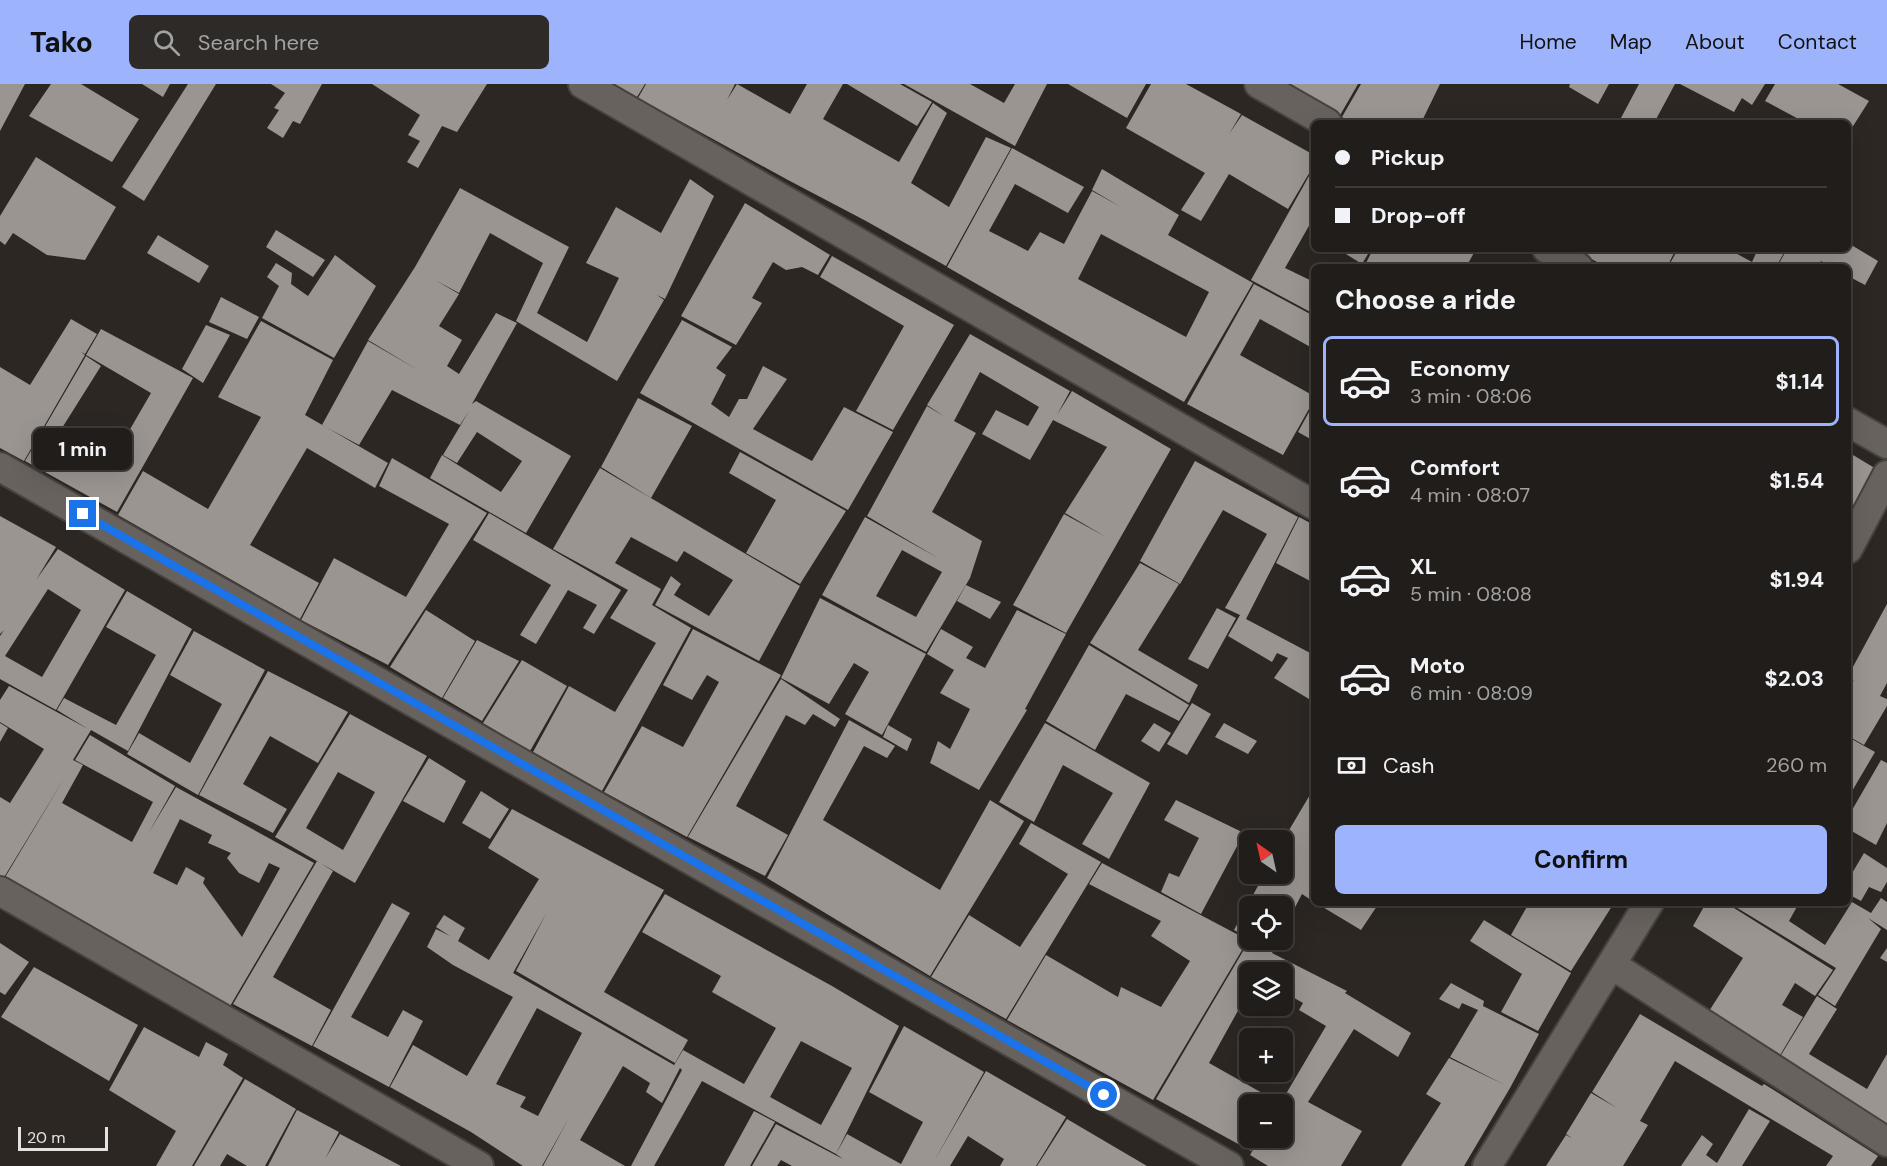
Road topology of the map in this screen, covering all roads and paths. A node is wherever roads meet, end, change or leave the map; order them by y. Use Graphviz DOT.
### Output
graph roads {
  1 [pos="583,84"];
  2 [pos="1259,84"];
  3 [pos="1322,120"];
  4 [pos="1552,252"];
  5 [pos="1573,264"];
  6 [pos="1851,424"];
  7 [pos="1887,444"];
  8 [pos="0,466"];
  9 [pos="1887,475"];
  10 [pos="1311,503"];
  11 [pos="1851,543"];
  12 [pos="0,891"];
  13 [pos="1647,906"];
  14 [pos="1612,965"];
  15 [pos="1887,1142"];
  16 [pos="478,1166"];
  17 [pos="1229,1166"];
  18 [pos="1487,1166"];
  1 -- 10 [label="street"];
  2 -- 3 [label="street"];
  4 -- 5 [label="street"];
  6 -- 7 [label="street"];
  8 -- 17 [label="street"];
  9 -- 11 [label="street"];
  12 -- 16 [label="street"];
  13 -- 14 [label="street"];
  14 -- 15 [label="street"];
  14 -- 18 [label="street"];
}
